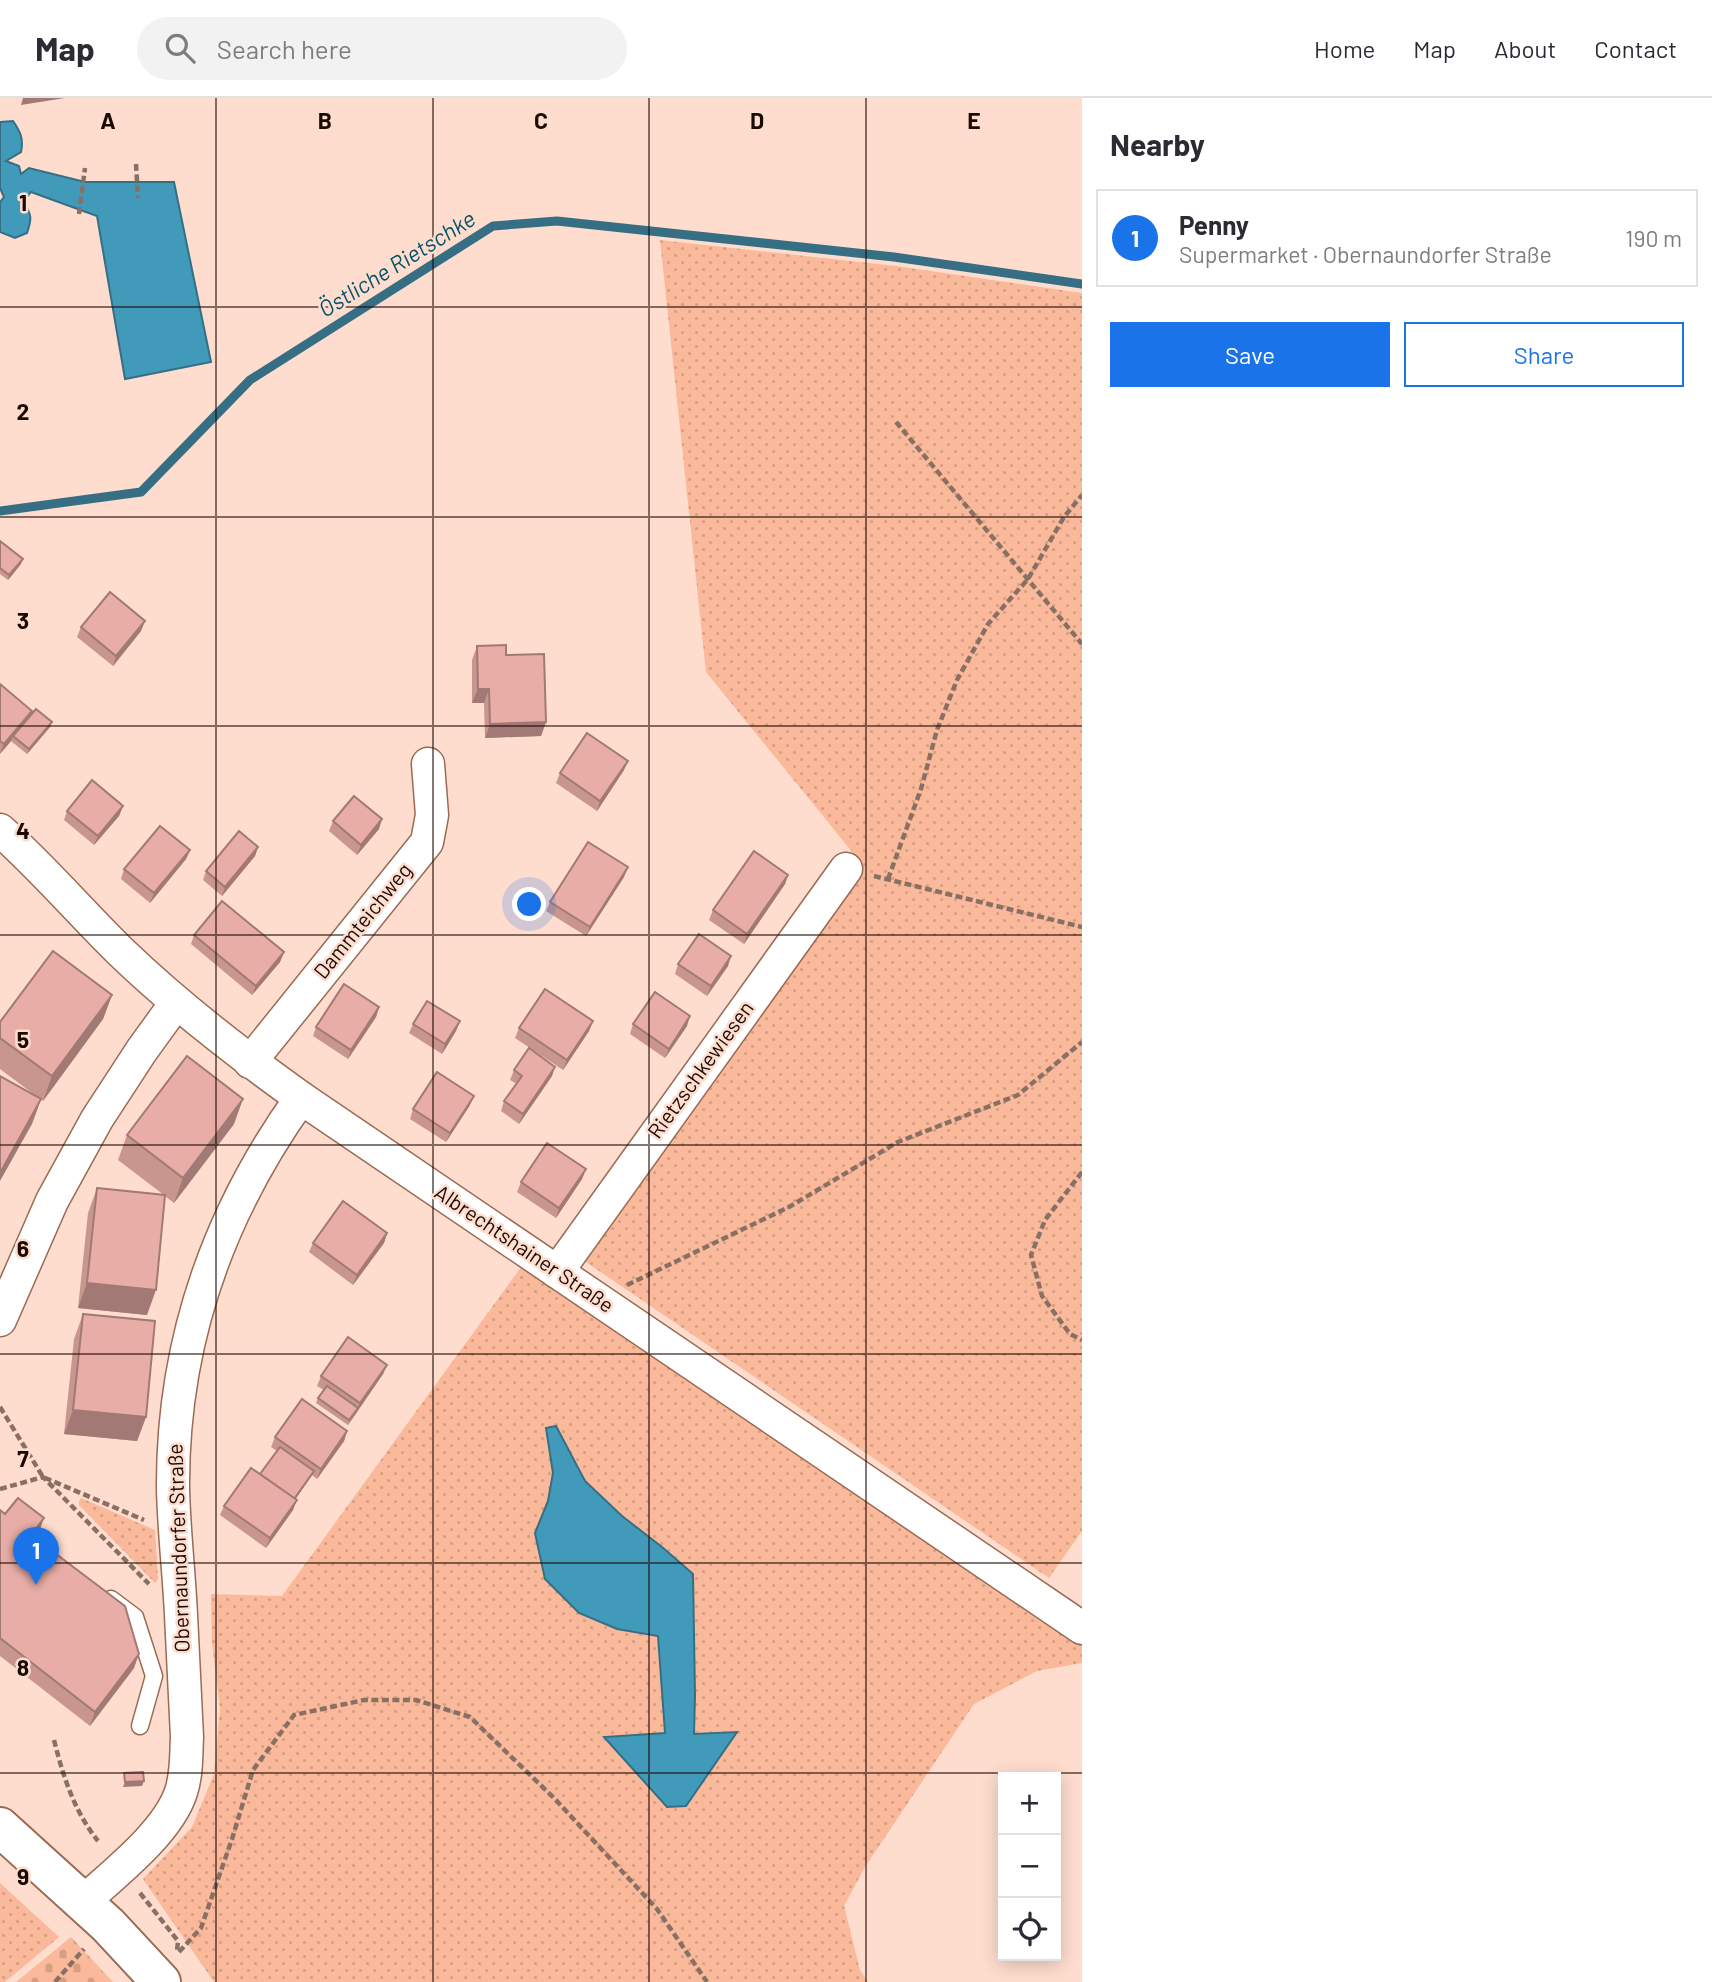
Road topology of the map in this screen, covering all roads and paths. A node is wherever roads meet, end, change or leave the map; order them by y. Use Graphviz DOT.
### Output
graph roads {
  1 [pos="136,164"];
  2 [pos="85,168"];
  3 [pos="138,198"];
  4 [pos="79,214"];
  5 [pos="896,422"];
  6 [pos="1082,495"];
  7 [pos="1028,579"];
  8 [pos="1082,644"];
  9 [pos="428,764"];
  10 [pos="0,830"];
  11 [pos="846,869"];
  12 [pos="888,879"];
  13 [pos="1082,927"];
  14 [pos="176,1003"];
  15 [pos="1082,1042"];
  16 [pos="250,1062"];
  17 [pos="301,1098"];
  18 [pos="1082,1172"];
  19 [pos="557,1272"];
  20 [pos="598,1298"];
  21 [pos="0,1320"];
  22 [pos="1082,1340"];
  23 [pos="0,1407"];
  24 [pos="43,1477"];
  25 [pos="0,1489"];
  26 [pos="175,1531"];
  27 [pos="94,1587"];
  28 [pos="181,1616"];
  29 [pos="1077,1616"];
  30 [pos="140,1726"];
  31 [pos="54,1740"];
  32 [pos="0,1828"];
  33 [pos="98,1841"];
  34 [pos="138,1890"];
  35 [pos="83,1902"];
  36 [pos="89,1943"];
  37 [pos="186,1945"];
  38 [pos="168,1969"];
  39 [pos="55,1982"];
  40 [pos="707,1982"];
  1 -- 3 [label="path"];
  2 -- 4 [label="path"];
  5 -- 7 [label="path"];
  6 -- 7 [label="path"];
  7 -- 8 [label="path"];
  7 -- 12 [label="path"];
  9 -- 16 [label="street, Dammteichweg"];
  10 -- 14 [label="street, Albrechtshainer Straße"];
  11 -- 12 [label="path"];
  11 -- 19 [label="street, Rietzschkewiesen"];
  12 -- 13 [label="path"];
  14 -- 16 [label="street, Albrechtshainer Straße"];
  14 -- 21 [label="street"];
  15 -- 20 [label="path"];
  16 -- 17 [label="street, Albrechtshainer Straße"];
  17 -- 19 [label="street, Albrechtshainer Straße"];
  17 -- 26 [label="street, Obernaundorfer Straße"];
  18 -- 22 [label="path"];
  19 -- 20 [label="street, Albrechtshainer Straße"];
  20 -- 29 [label="street, Albrechtshainer Straße"];
  23 -- 24 [label="path"];
  24 -- 25 [label="path"];
  24 -- 26 [label="path"];
  24 -- 28 [label="path"];
  26 -- 28 [label="street, Obernaundorfer Straße"];
  27 -- 30 [label="lane"];
  28 -- 35 [label="street, Obernaundorfer Straße"];
  31 -- 33 [label="path"];
  32 -- 35 [label="street"];
  34 -- 38 [label="path"];
  35 -- 38 [label="street"];
  36 -- 39 [label="path"];
  37 -- 40 [label="path"];
}
